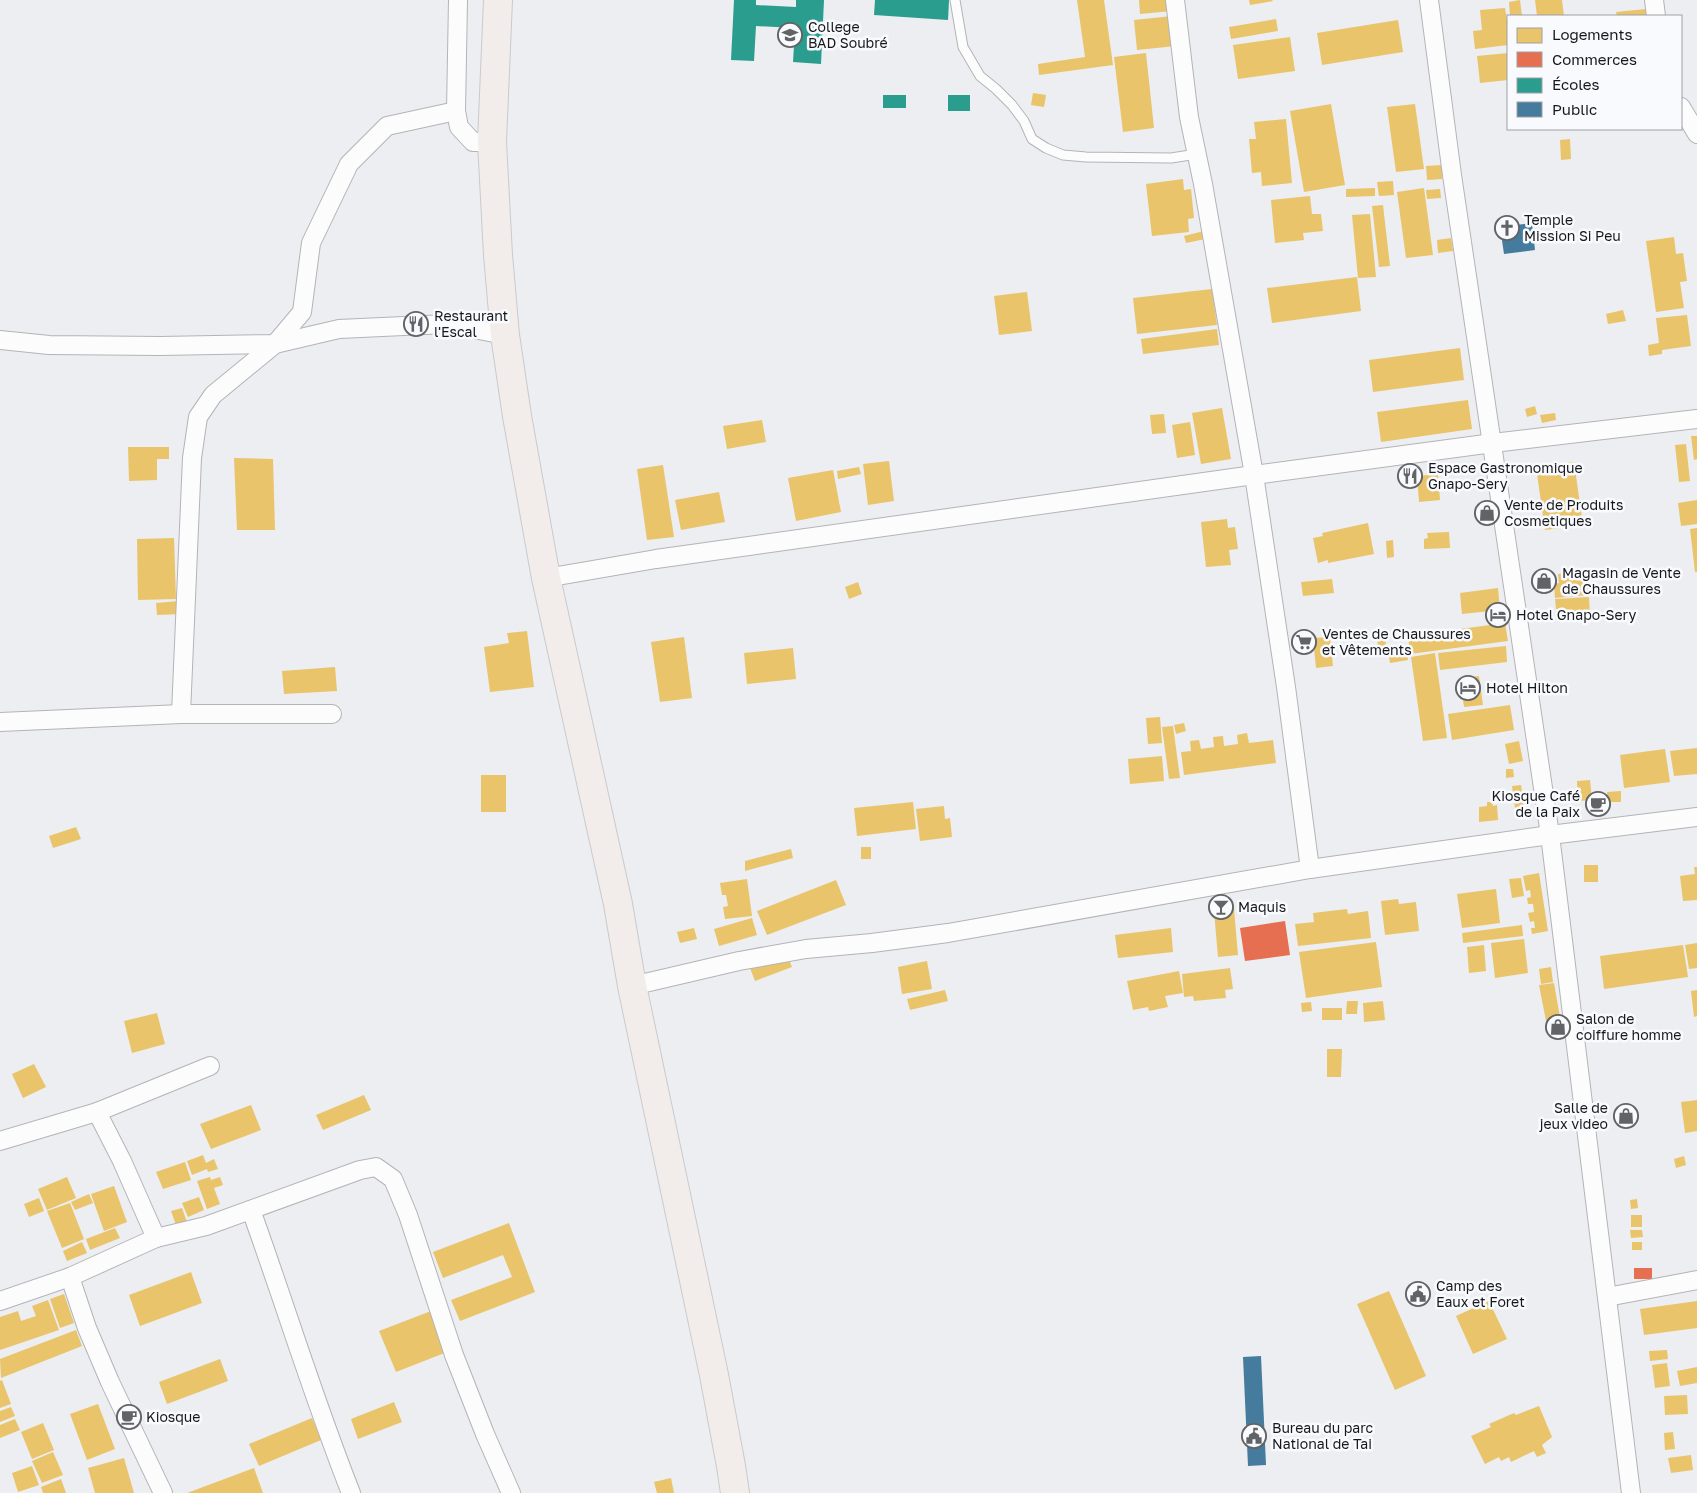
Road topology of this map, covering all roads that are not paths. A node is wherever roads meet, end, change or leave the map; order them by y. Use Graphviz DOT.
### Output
graph roads {
  1 [pos="458,0"];
  2 [pos="498,0"];
  3 [pos="955,0"];
  4 [pos="1175,0"];
  5 [pos="1429,0"];
  6 [pos="1654,0"];
  7 [pos="1656,15"];
  8 [pos="1682,109"];
  9 [pos="456,111"];
  10 [pos="1697,134"];
  11 [pos="492,142"];
  12 [pos="1197,154"];
  13 [pos="505,335"];
  14 [pos="0,340"];
  15 [pos="275,344"];
  16 [pos="1697,418"];
  17 [pos="1493,443"];
  18 [pos="1254,475"];
  19 [pos="546,578"];
  20 [pos="181,714"];
  21 [pos="332,714"];
  22 [pos="0,722"];
  23 [pos="1697,817"];
  24 [pos="1550,835"];
  25 [pos="1310,869"];
  26 [pos="632,986"];
  27 [pos="210,1066"];
  28 [pos="97,1112"];
  29 [pos="0,1141"];
  30 [pos="252,1210"];
  31 [pos="156,1238"];
  32 [pos="70,1277"];
  33 [pos="1697,1280"];
  34 [pos="1607,1296"];
  35 [pos="0,1301"];
  36 [pos="163,1493"];
  37 [pos="351,1493"];
  38 [pos="511,1493"];
  39 [pos="735,1493"];
  40 [pos="1631,1493"];
  1 -- 9 [label="street"];
  2 -- 11 [label="main road"];
  3 -- 12 [label="lane"];
  4 -- 12 [label="street"];
  5 -- 17 [label="street"];
  6 -- 7 [label="street"];
  8 -- 10 [label="street"];
  9 -- 11 [label="street"];
  9 -- 15 [label="street"];
  11 -- 13 [label="main road"];
  12 -- 18 [label="street"];
  13 -- 15 [label="street"];
  13 -- 19 [label="main road"];
  14 -- 15 [label="street"];
  15 -- 20 [label="street"];
  16 -- 17 [label="street"];
  17 -- 18 [label="street"];
  17 -- 24 [label="street"];
  18 -- 19 [label="street"];
  18 -- 25 [label="street"];
  19 -- 26 [label="main road"];
  20 -- 21 [label="street"];
  20 -- 22 [label="street"];
  23 -- 24 [label="street"];
  24 -- 25 [label="street"];
  24 -- 34 [label="street"];
  25 -- 26 [label="street"];
  26 -- 39 [label="main road"];
  27 -- 28 [label="street"];
  28 -- 29 [label="street"];
  28 -- 31 [label="street"];
  30 -- 31 [label="street"];
  30 -- 37 [label="street"];
  30 -- 38 [label="street"];
  31 -- 32 [label="street"];
  32 -- 35 [label="street"];
  32 -- 36 [label="street"];
  33 -- 34 [label="street"];
  34 -- 40 [label="street"];
}
